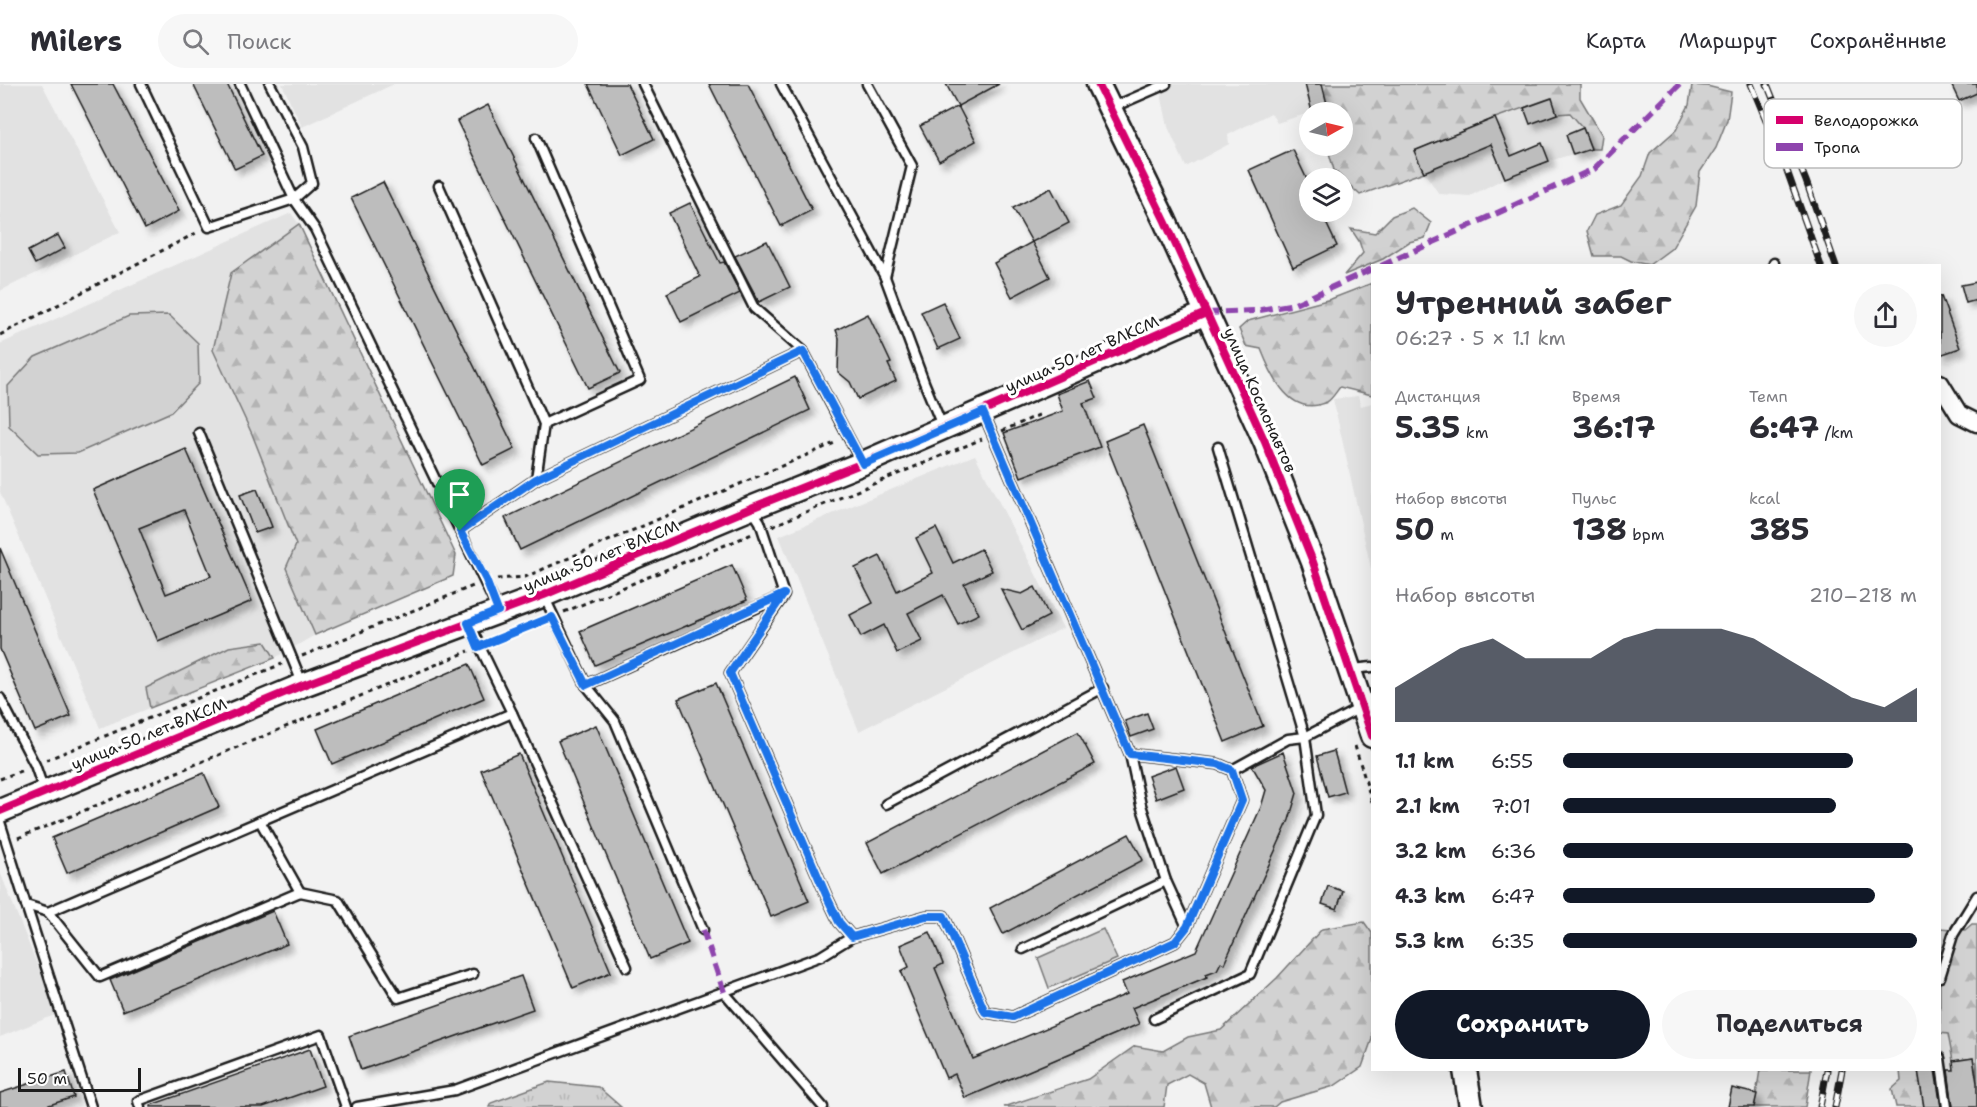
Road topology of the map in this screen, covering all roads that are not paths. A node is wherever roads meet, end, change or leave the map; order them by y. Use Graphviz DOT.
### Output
graph roads {
  1 [pos="141,84"];
  2 [pos="240,84"];
  3 [pos="270,84"];
  4 [pos="643,84"];
  5 [pos="782,84"];
  6 [pos="867,84"];
  7 [pos="1098,84"];
  8 [pos="1166,84"];
  9 [pos="1111,108"];
  10 [pos="536,138"];
  11 [pos="439,186"];
  12 [pos="294,199"];
  13 [pos="885,277"];
  14 [pos="1206,313"];
  15 [pos="803,351"];
  16 [pos="1941,385"];
  17 [pos="983,412"];
  18 [pos="1977,423"];
  19 [pos="544,424"];
  20 [pos="944,429"];
  21 [pos="199,433"];
  22 [pos="1218,447"];
  23 [pos="863,464"];
  24 [pos="536,479"];
  25 [pos="751,508"];
  26 [pos="460,531"];
  27 [pos="784,594"];
  28 [pos="544,595"];
  29 [pos="498,611"];
  30 [pos="468,623"];
  31 [pos="1362,668"];
  32 [pos="303,685"];
  33 [pos="586,685"];
  34 [pos="1103,688"];
  35 [pos="0,698"];
  36 [pos="1363,706"];
  37 [pos="512,713"];
  38 [pos="1371,733"];
  39 [pos="1305,737"];
  40 [pos="1130,754"];
  41 [pos="1232,770"];
  42 [pos="44,792"];
  43 [pos="886,804"];
  44 [pos="0,811"];
  45 [pos="0,822"];
  46 [pos="260,822"];
  47 [pos="1166,881"];
  48 [pos="300,892"];
  49 [pos="1977,896"];
  50 [pos="26,905"];
  51 [pos="48,912"];
  52 [pos="1187,927"];
  53 [pos="703,930"];
  54 [pos="852,937"];
  55 [pos="1023,949"];
  56 [pos="627,967"];
  57 [pos="473,974"];
  58 [pos="1941,974"];
  59 [pos="724,992"];
  60 [pos="1154,1019"];
  61 [pos="1941,1065"];
  62 [pos="1465,1071"];
  63 [pos="91,1107"];
  64 [pos="140,1107"];
  65 [pos="346,1107"];
  66 [pos="357,1107"];
  67 [pos="823,1107"];
  68 [pos="1472,1107"];
  69 [pos="1947,1107"];
  1 -- 12 [label="lane"];
  2 -- 12 [label="lane"];
  3 -- 12 [label="lane"];
  4 -- 15 [label="lane"];
  5 -- 13 [label="lane"];
  6 -- 13 [label="lane"];
  7 -- 9 [label="street, улица Космонавтов"];
  8 -- 9 [label="lane"];
  9 -- 14 [label="street, улица Космонавтов"];
  10 -- 19 [label="lane"];
  11 -- 19 [label="lane"];
  12 -- 26 [label="lane"];
  13 -- 20 [label="lane"];
  14 -- 17 [label="street, улица 50 лет ВЛКСМ"];
  14 -- 31 [label="street, улица Космонавтов"];
  15 -- 23 [label="lane"];
  15 -- 24 [label="lane"];
  16 -- 18 [label="street"];
  17 -- 20 [label="street, улица 50 лет ВЛКСМ"];
  17 -- 34 [label="lane"];
  19 -- 24 [label="lane"];
  20 -- 23 [label="street, улица 50 лет ВЛКСМ"];
  21 -- 32 [label="lane"];
  22 -- 39 [label="lane"];
  23 -- 25 [label="street, улица 50 лет ВЛКСМ"];
  24 -- 26 [label="lane"];
  25 -- 27 [label="lane"];
  25 -- 28 [label="street, улица 50 лет ВЛКСМ"];
  26 -- 29 [label="lane"];
  27 -- 33 [label="lane"];
  27 -- 54 [label="lane"];
  28 -- 29 [label="street, улица 50 лет ВЛКСМ"];
  28 -- 33 [label="lane"];
  29 -- 30 [label="street, улица 50 лет ВЛКСМ"];
  30 -- 32 [label="street, улица 50 лет ВЛКСМ"];
  30 -- 37 [label="lane"];
  31 -- 36 [label="street, улица Космонавтов"];
  32 -- 42 [label="street, улица 50 лет ВЛКСМ"];
  33 -- 53 [label="lane"];
  34 -- 40 [label="lane"];
  34 -- 43 [label="lane"];
  35 -- 42 [label="lane"];
  36 -- 38 [label="street, улица Космонавтов"];
  36 -- 39 [label="lane"];
  37 -- 46 [label="lane"];
  37 -- 56 [label="lane"];
  39 -- 41 [label="lane"];
  39 -- 60 [label="lane"];
  40 -- 41 [label="lane"];
  40 -- 47 [label="lane"];
  41 -- 52 [label="lane"];
  42 -- 44 [label="street, улица 50 лет ВЛКСМ"];
  45 -- 50 [label="lane"];
  46 -- 48 [label="lane"];
  46 -- 51 [label="lane"];
  47 -- 52 [label="lane"];
  47 -- 55 [label="lane"];
  48 -- 51 [label="lane"];
  48 -- 57 [label="lane"];
  49 -- 58 [label="lane"];
  50 -- 51 [label="lane"];
  50 -- 63 [label="lane"];
  52 -- 54 [label="lane"];
  54 -- 59 [label="lane"];
  59 -- 66 [label="lane"];
  59 -- 67 [label="lane"];
  61 -- 69 [label="lane"];
  62 -- 68 [label="street"];
  64 -- 65 [label="lane"];
}
